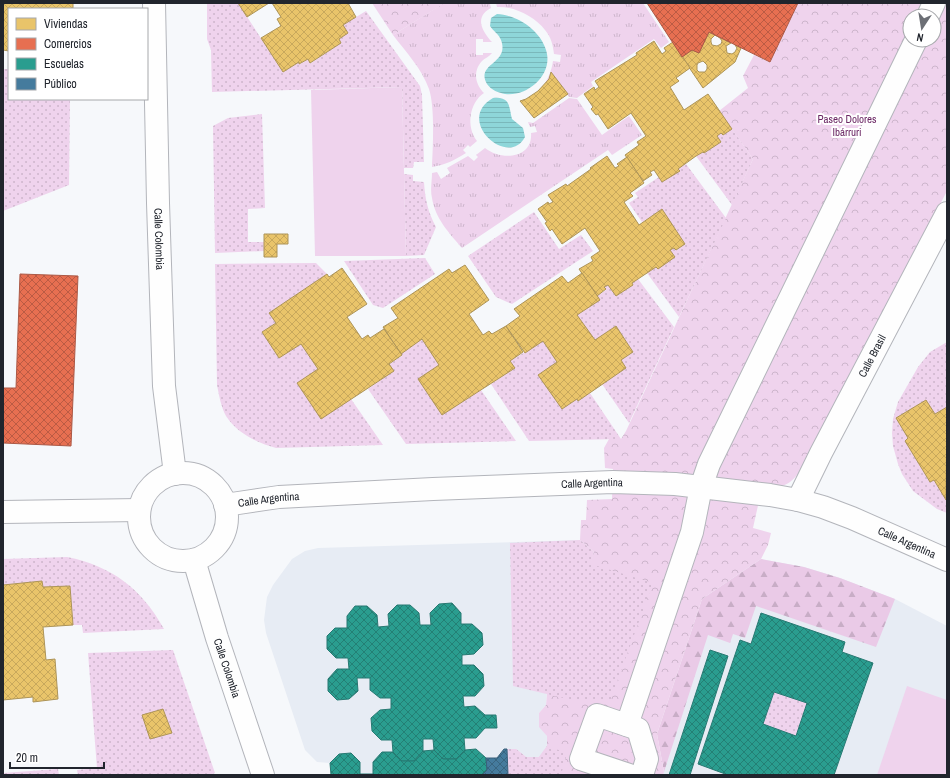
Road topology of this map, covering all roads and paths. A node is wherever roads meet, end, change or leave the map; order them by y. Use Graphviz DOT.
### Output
graph roads {
  1 [pos="154,3"];
  2 [pos="912,48"];
  3 [pos="947,213"];
  4 [pos="175,474"];
  5 [pos="701,487"];
  6 [pos="798,500"];
  7 [pos="225,505"];
  8 [pos="139,510"];
  9 [pos="3,512"];
  10 [pos="194,560"];
  11 [pos="947,560"];
  12 [pos="627,725"];
  13 [pos="601,770"];
  14 [pos="263,775"];
  15 [pos="629,775"];
  16 [pos="642,775"];
  1 -- 4 [label="street, Calle Colombia"];
  2 -- 5 [label="street"];
  3 -- 6 [label="street, Calle Brasil"];
  4 -- 7 [label="street"];
  4 -- 8 [label="street"];
  5 -- 6 [label="street, Calle Argentina"];
  5 -- 7 [label="street, Calle Argentina"];
  5 -- 12 [label="street"];
  6 -- 11 [label="street, Calle Argentina"];
  7 -- 10 [label="street"];
  8 -- 9 [label="street"];
  8 -- 10 [label="street"];
  10 -- 14 [label="street, Calle Colombia"];
  12 -- 13 [label="street"];
  12 -- 16 [label="street"];
  13 -- 15 [label="street"];
}
